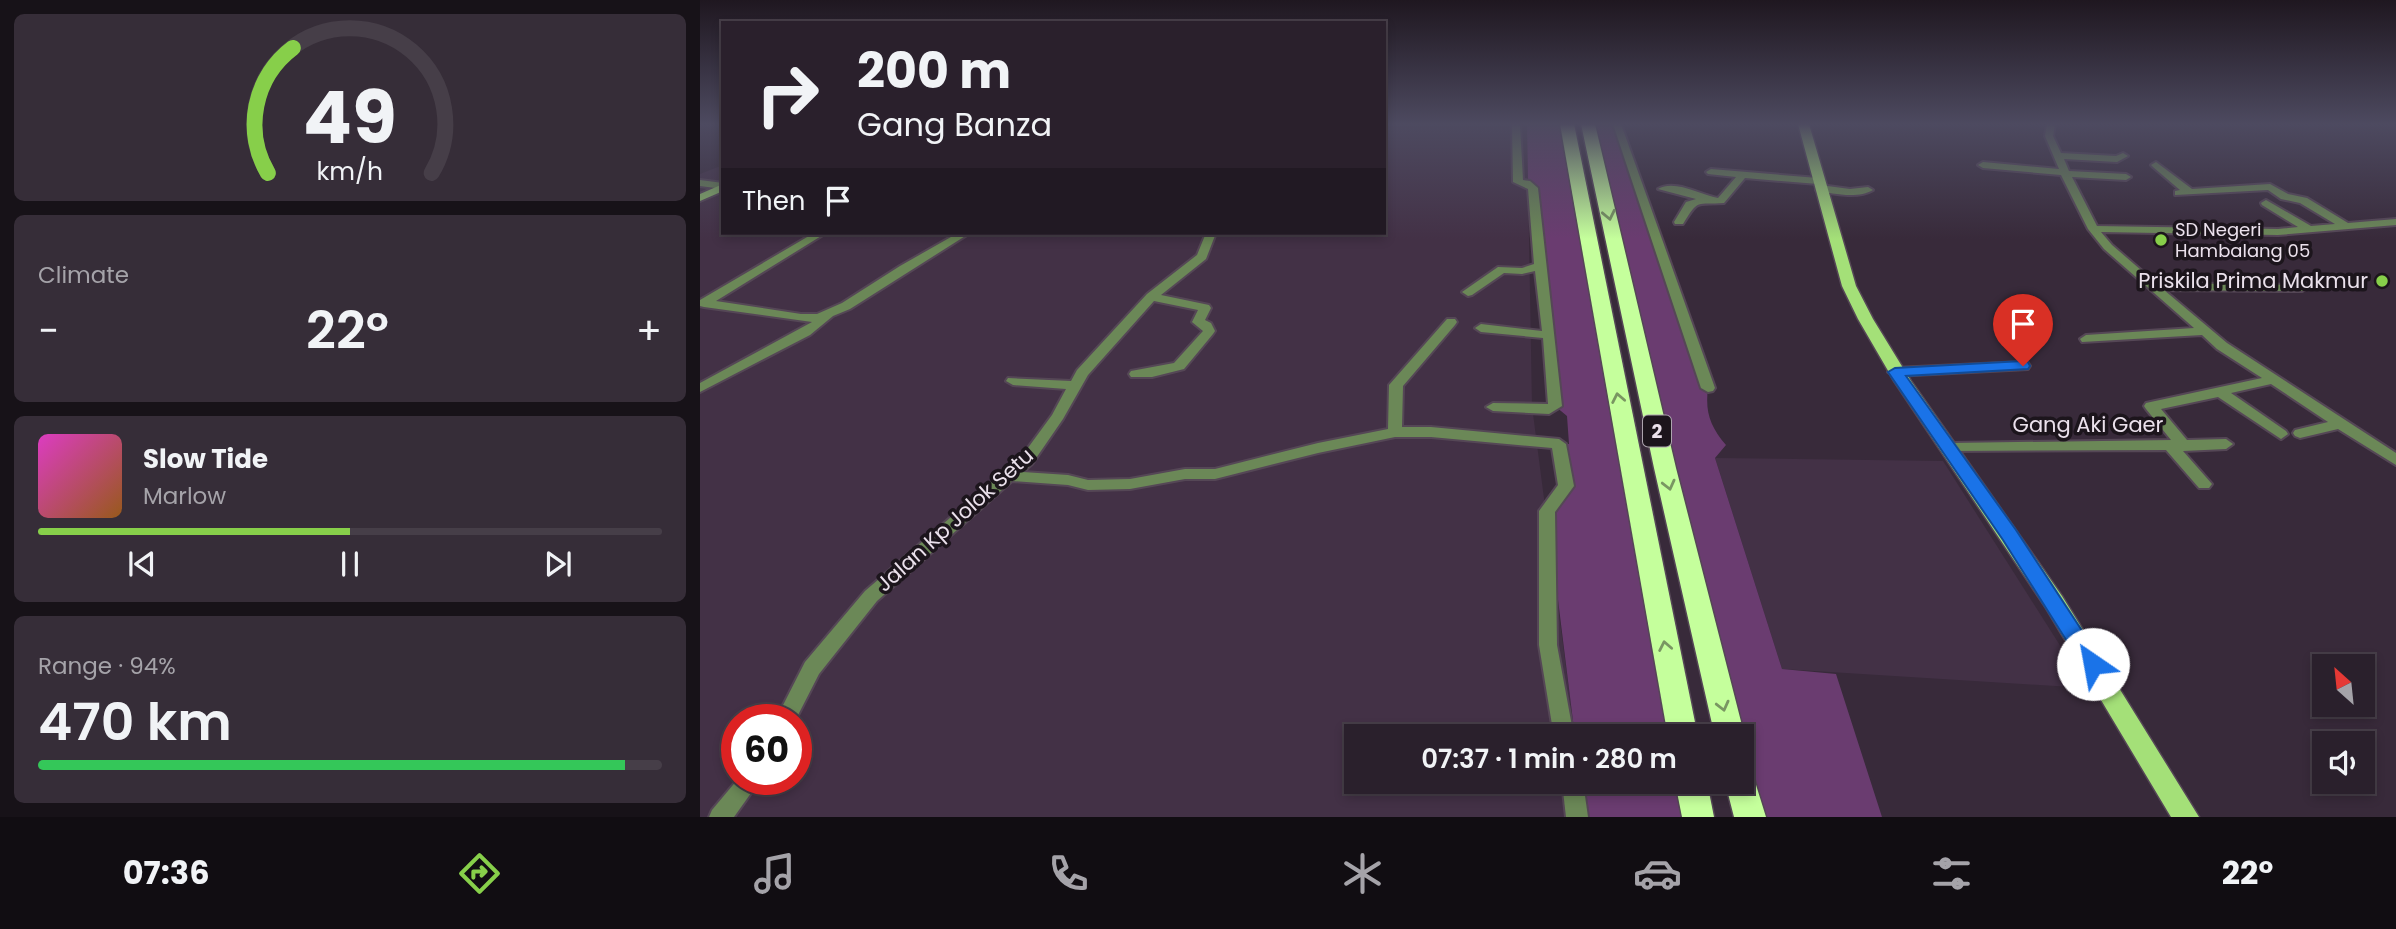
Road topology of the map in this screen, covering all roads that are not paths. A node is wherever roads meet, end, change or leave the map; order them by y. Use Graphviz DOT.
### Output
graph roads {
  1 [pos="1517,162"];
  2 [pos="1574,162"];
  3 [pos="1597,162"];
  4 [pos="1630,162"];
  5 [pos="1813,162"];
  6 [pos="2062,162"];
  7 [pos="1983,165"];
  8 [pos="2156,165"];
  9 [pos="1711,172"];
  10 [pos="2066,173"];
  11 [pos="1743,174"];
  12 [pos="2126,177"];
  13 [pos="700,183"];
  14 [pos="1819,184"];
  15 [pos="721,186"];
  16 [pos="721,187"];
  17 [pos="1663,189"];
  18 [pos="1868,190"];
  19 [pos="700,198"];
  20 [pos="1704,199"];
  21 [pos="2266,203"];
  22 [pos="1679,222"];
  23 [pos="2396,222"];
  24 [pos="2347,227"];
  25 [pos="2093,229"];
  26 [pos="2311,231"];
  27 [pos="818,235"];
  28 [pos="962,235"];
  29 [pos="1210,235"];
  30 [pos="1540,266"];
  31 [pos="2153,286"];
  32 [pos="2302,287"];
  33 [pos="1468,292"];
  34 [pos="1151,297"];
  35 [pos="830,314"];
  36 [pos="1451,322"];
  37 [pos="1481,328"];
  38 [pos="2205,331"];
  39 [pos="1549,335"];
  40 [pos="2086,339"];
  41 [pos="2023,366"];
  42 [pos="1895,372"];
  43 [pos="1136,374"];
  44 [pos="2270,380"];
  45 [pos="1013,381"];
  46 [pos="1075,385"];
  47 [pos="700,388"];
  48 [pos="1708,388"];
  49 [pos="2220,392"];
  50 [pos="1493,407"];
  51 [pos="2340,424"];
  52 [pos="1395,432"];
  53 [pos="2300,433"];
  54 [pos="2281,434"];
  55 [pos="2226,444"];
  56 [pos="2177,446"];
  57 [pos="1951,448"];
  58 [pos="2396,460"];
  59 [pos="1011,476"];
  60 [pos="2204,484"];
  61 [pos="794,704"];
  62 [pos="1562,724"];
  63 [pos="1681,724"];
  64 [pos="1727,724"];
  65 [pos="1574,794"];
  66 [pos="1693,794"];
  67 [pos="1744,794"];
  68 [pos="738,795"];
  69 [pos="720,817"];
  70 [pos="1577,817"];
  71 [pos="1698,817"];
  72 [pos="1749,817"];
  73 [pos="2186,817"];
  1 -- 30 [label="street"];
  63 -- 2 [label="highway, 2, one-way"];
  3 -- 64 [label="highway, 2, one-way"];
  4 -- 48 [label="street"];
  5 -- 14 [label="main road"];
  6 -- 10 [label="street"];
  7 -- 10 [label="street"];
  8 -- 24 [label="street"];
  9 -- 11 [label="street"];
  10 -- 12 [label="street"];
  10 -- 25 [label="street"];
  11 -- 14 [label="street"];
  11 -- 20 [label="street"];
  13 -- 15 [label="street"];
  14 -- 18 [label="street"];
  14 -- 42 [label="main road"];
  16 -- 19 [label="street"];
  17 -- 20 [label="street"];
  20 -- 22 [label="street"];
  21 -- 26 [label="street"];
  23 -- 24 [label="street"];
  24 -- 26 [label="street"];
  25 -- 26 [label="street"];
  25 -- 31 [label="street"];
  27 -- 35 [label="street"];
  28 -- 35 [label="street"];
  29 -- 34 [label="street, Jalan Kp Jolok Setu"];
  30 -- 33 [label="street"];
  30 -- 39 [label="street"];
  31 -- 32 [label="street"];
  31 -- 38 [label="street"];
  34 -- 43 [label="street"];
  34 -- 46 [label="street, Jalan Kp Jolok Setu"];
  35 -- 47 [label="street"];
  36 -- 52 [label="street"];
  37 -- 39 [label="street"];
  38 -- 40 [label="street"];
  38 -- 44 [label="street"];
  39 -- 50 [label="street"];
  41 -- 42 [label="street"];
  42 -- 57 [label="main road"];
  44 -- 49 [label="street"];
  44 -- 51 [label="street"];
  45 -- 46 [label="street"];
  46 -- 59 [label="street, Jalan Kp Jolok Setu"];
  49 -- 54 [label="street"];
  49 -- 56 [label="street"];
  51 -- 53 [label="street"];
  51 -- 58 [label="street"];
  52 -- 59 [label="street"];
  52 -- 62 [label="street"];
  55 -- 56 [label="street, Gang Aki Gaer"];
  56 -- 57 [label="street, Gang Aki Gaer"];
  56 -- 60 [label="street"];
  57 -- 73 [label="main road"];
  59 -- 61 [label="street, Jalan Kp Jolok Setu"];
  65 -- 70 [label="street"];
  66 -- 71 [label="highway"];
  67 -- 72 [label="highway"];
  68 -- 69 [label="street"];
}
